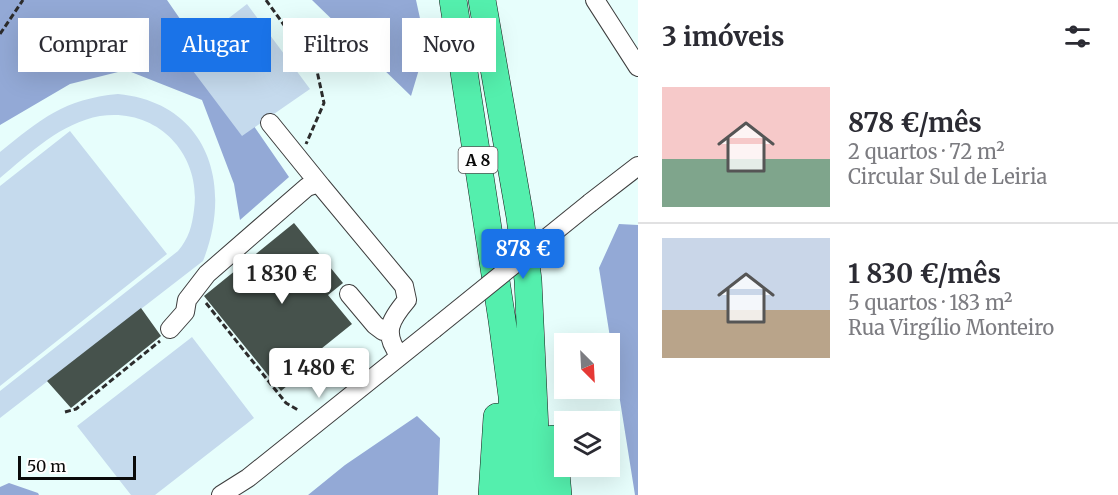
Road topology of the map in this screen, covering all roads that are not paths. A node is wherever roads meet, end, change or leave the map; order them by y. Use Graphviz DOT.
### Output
graph roads {
  1 [pos="453,0"];
  2 [pos="482,0"];
  3 [pos="595,0"];
  4 [pos="638,67"];
  5 [pos="270,123"];
  6 [pos="638,166"];
  7 [pos="321,186"];
  8 [pos="349,294"];
  9 [pos="531,319"];
  10 [pos="502,320"];
  11 [pos="170,328"];
  12 [pos="384,331"];
  13 [pos="400,356"];
  14 [pos="222,495"];
  15 [pos="492,495"];
  16 [pos="514,495"];
  17 [pos="538,495"];
  18 [pos="558,495"];
  1 -- 10 [label="highway, A 8"];
  2 -- 9 [label="highway, A 8"];
  3 -- 4 [label="street"];
  5 -- 7 [label="street"];
  6 -- 13 [label="street, bridge"];
  7 -- 11 [label="street"];
  7 -- 13 [label="street"];
  8 -- 12 [label="street"];
  9 -- 17 [label="highway, A 8"];
  9 -- 18 [label="highway"];
  10 -- 15 [label="highway"];
  10 -- 16 [label="highway, A 8"];
  13 -- 14 [label="street"];
}
